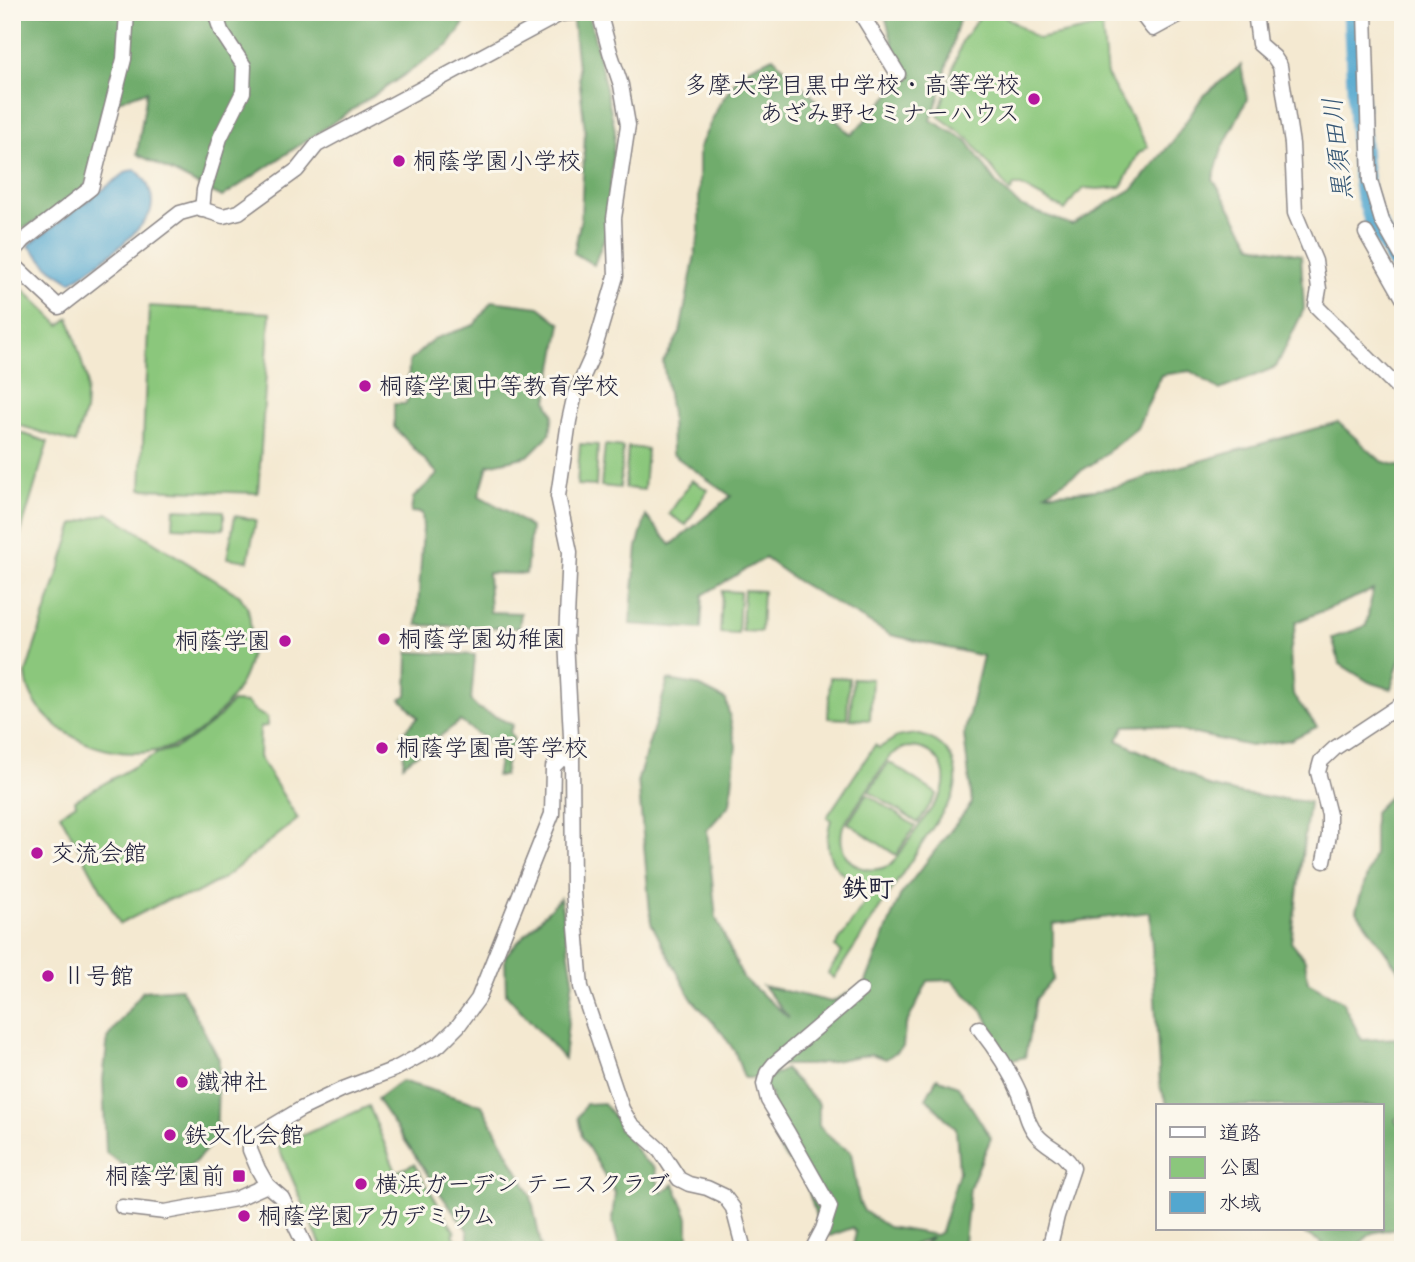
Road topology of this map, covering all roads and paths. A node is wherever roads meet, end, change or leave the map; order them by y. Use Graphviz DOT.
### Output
graph roads {
  1 [pos="127,12"];
  2 [pos="215,12"];
  3 [pos="588,12"];
  4 [pos="600,12"];
  5 [pos="860,12"];
  6 [pos="1147,12"];
  7 [pos="1184,12"];
  8 [pos="1255,12"];
  9 [pos="1364,12"];
  10 [pos="898,74"];
  11 [pos="202,210"];
  12 [pos="1366,233"];
  13 [pos="12,254"];
  14 [pos="1403,258"];
  15 [pos="12,262"];
  16 [pos="1403,299"];
  17 [pos="1403,393"];
  18 [pos="1403,703"];
  19 [pos="572,756"];
  20 [pos="1324,861"];
  21 [pos="861,990"];
  22 [pos="979,1028"];
  23 [pos="267,1185"];
  24 [pos="122,1207"];
  25 [pos="307,1250"];
  26 [pos="744,1250"];
  27 [pos="812,1250"];
  28 [pos="1049,1250"];
  1 -- 13 [label="street"];
  2 -- 11 [label="street"];
  3 -- 11 [label="street"];
  4 -- 19 [label="street"];
  5 -- 10 [label="street"];
  6 -- 7 [label="street"];
  8 -- 17 [label="street"];
  9 -- 14 [label="street"];
  11 -- 15 [label="street"];
  12 -- 16 [label="street"];
  18 -- 20 [label="street"];
  19 -- 23 [label="street"];
  19 -- 26 [label="street"];
  21 -- 27 [label="street"];
  22 -- 28 [label="street"];
  23 -- 24 [label="street"];
  23 -- 25 [label="street"];
}
